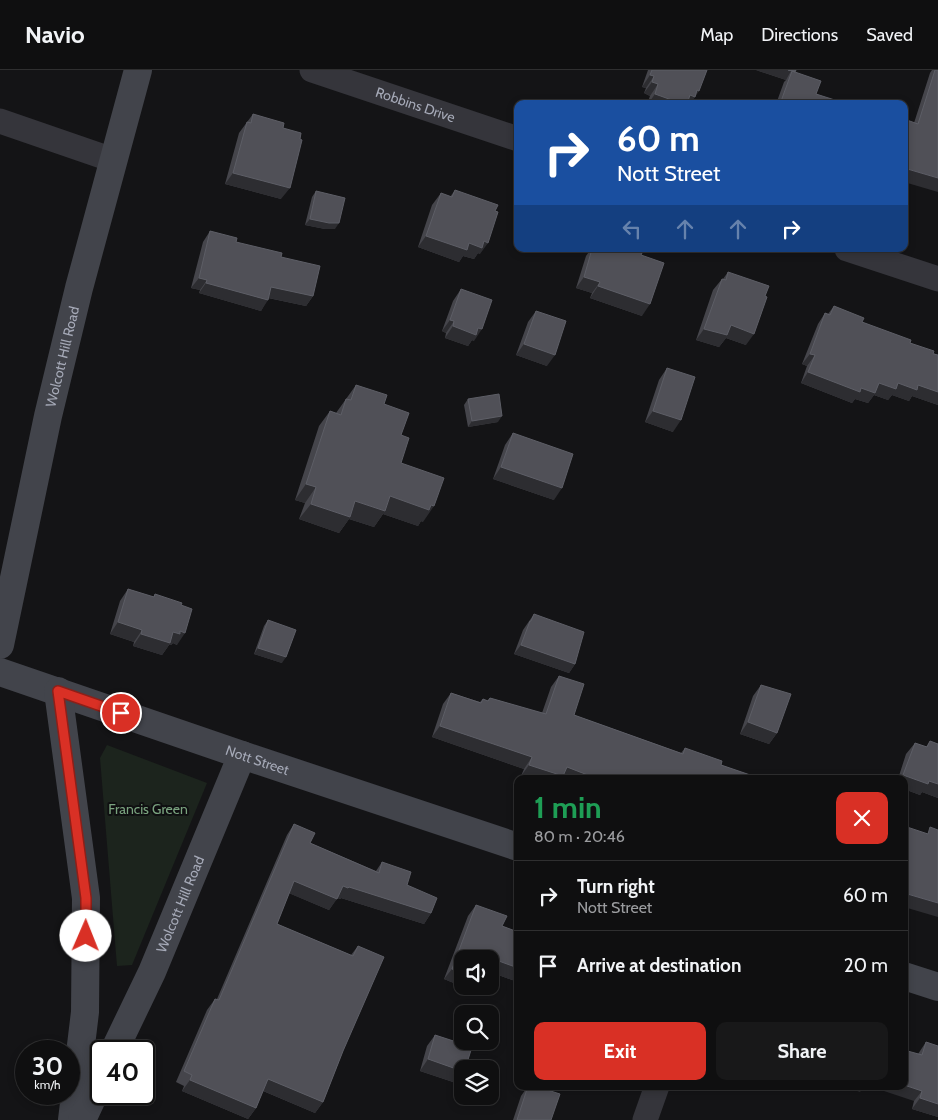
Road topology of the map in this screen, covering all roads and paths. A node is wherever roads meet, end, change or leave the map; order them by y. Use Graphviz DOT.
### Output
graph roads {
  1 [pos="138,70"];
  2 [pos="312,70"];
  3 [pos="0,121"];
  4 [pos="514,138"];
  5 [pos="113,160"];
  6 [pos="857,252"];
  7 [pos="938,279"];
  8 [pos="0,645"];
  9 [pos="0,672"];
  10 [pos="58,691"];
  11 [pos="242,755"];
  12 [pos="514,845"];
  13 [pos="908,977"];
  14 [pos="938,988"];
  15 [pos="119,1040"];
  16 [pos="656,1090"];
  17 [pos="90,1103"];
  18 [pos="72,1120"];
  19 [pos="82,1120"];
  20 [pos="645,1120"];
  1 -- 5 [label="street, Wolcott Hill Road"];
  2 -- 4 [label="street, Robbins Drive"];
  3 -- 5 [label="street"];
  5 -- 8 [label="street, Wolcott Hill Road"];
  6 -- 7 [label="street"];
  9 -- 10 [label="street, Nott Street"];
  10 -- 11 [label="street, Nott Street"];
  10 -- 18 [label="street"];
  11 -- 12 [label="street, Nott Street"];
  11 -- 15 [label="street, Wolcott Hill Road"];
  13 -- 14 [label="street"];
  16 -- 20 [label="street"];
  17 -- 19 [label="street"];
}
